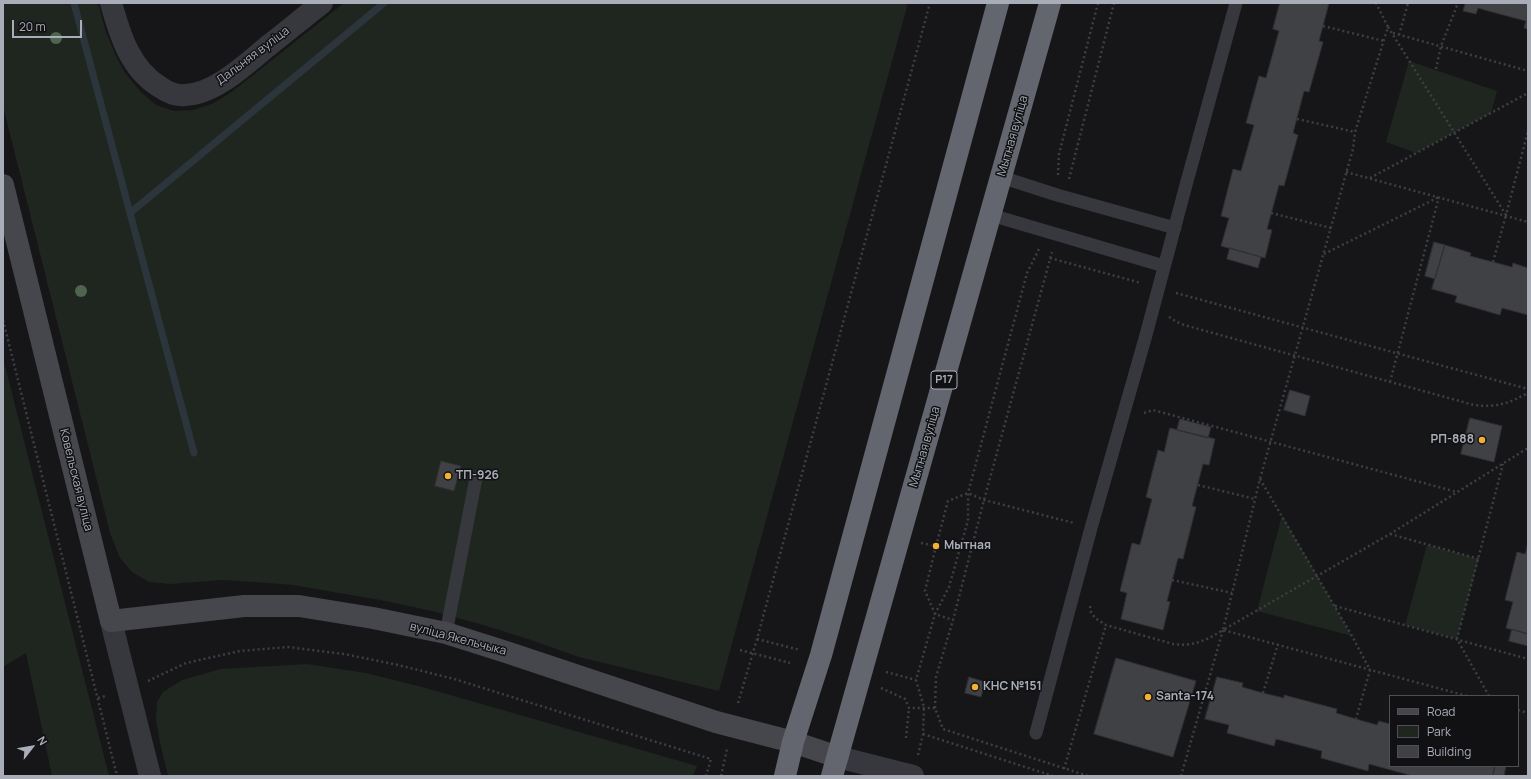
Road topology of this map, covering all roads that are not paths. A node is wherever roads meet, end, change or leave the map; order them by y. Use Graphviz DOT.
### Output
graph roads {
  1 [pos="111,3"];
  2 [pos="322,3"];
  3 [pos="998,3"];
  4 [pos="1050,3"];
  5 [pos="1236,3"];
  6 [pos="1001,177"];
  7 [pos="3,185"];
  8 [pos="991,215"];
  9 [pos="1175,228"];
  10 [pos="1164,266"];
  11 [pos="476,478"];
  12 [pos="111,621"];
  13 [pos="446,633"];
  14 [pos="1036,733"];
  15 [pos="793,742"];
  16 [pos="835,766"];
  17 [pos="150,776"];
  18 [pos="785,776"];
  19 [pos="913,776"];
  1 -- 2 [label="street, Дальняя вуліца"];
  3 -- 15 [label="highway"];
  4 -- 6 [label="highway, Мытная вуліца / Р17"];
  5 -- 9 [label="lane"];
  6 -- 8 [label="highway, Мытная вуліца / Р17"];
  6 -- 9 [label="lane"];
  7 -- 12 [label="main road, Ковельская вуліца"];
  8 -- 10 [label="lane"];
  8 -- 16 [label="highway, Мытная вуліца / Р17"];
  9 -- 10 [label="lane"];
  10 -- 14 [label="lane"];
  11 -- 13 [label="lane"];
  12 -- 13 [label="main road, вуліца Якельчыка"];
  12 -- 17 [label="street, Ковельская вуліца"];
  13 -- 15 [label="main road, вуліца Якельчыка"];
  15 -- 16 [label="main road, вуліца Якельчыка"];
  15 -- 18 [label="highway"];
  16 -- 19 [label="street"];
}
